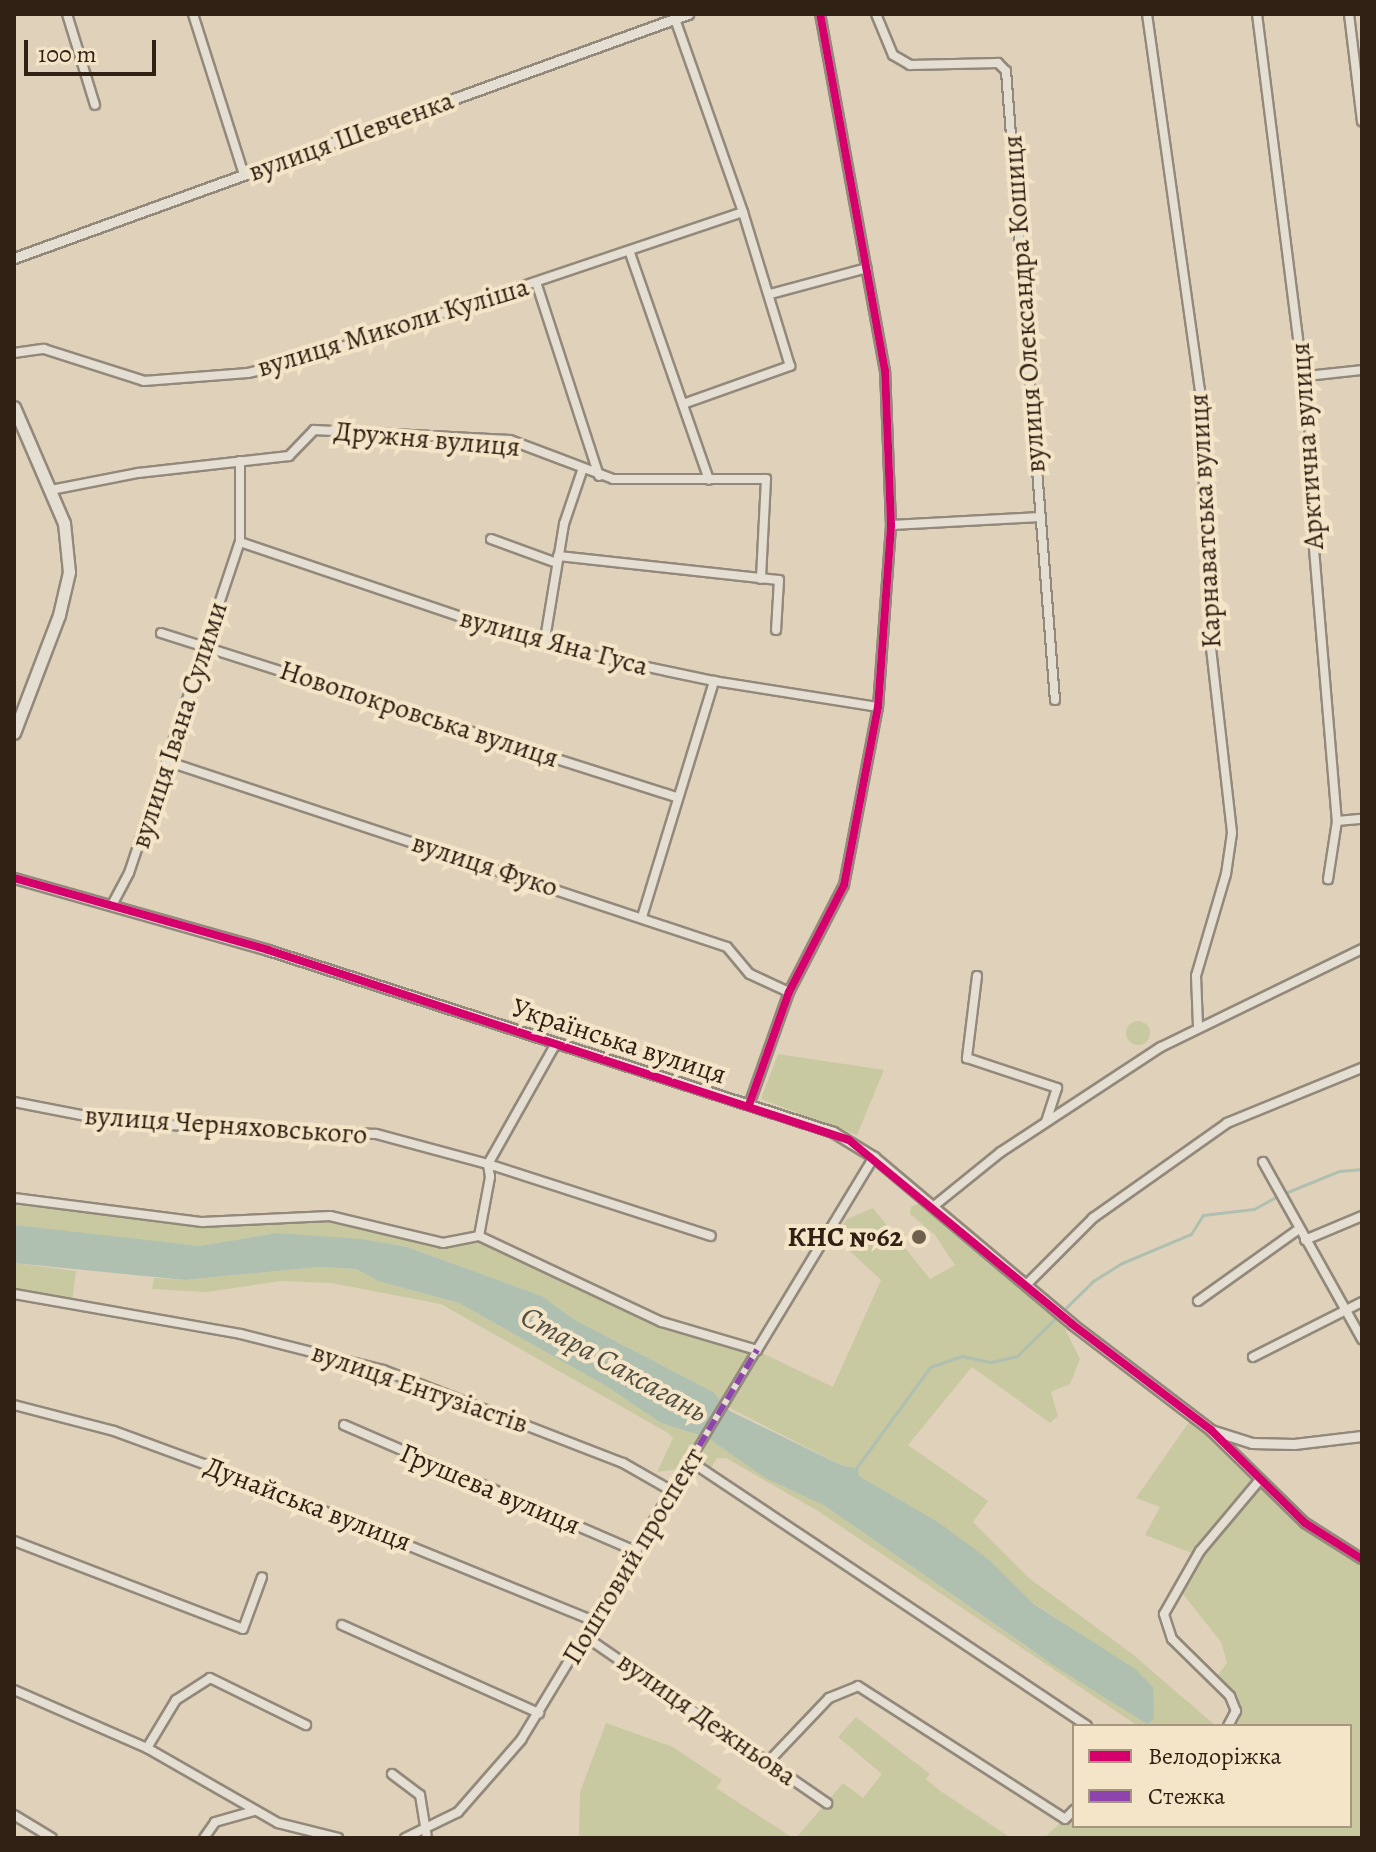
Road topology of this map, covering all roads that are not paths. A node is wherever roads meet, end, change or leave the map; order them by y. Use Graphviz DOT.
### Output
graph roads {
  1 [pos="67,14"];
  2 [pos="193,14"];
  3 [pos="688,14"];
  4 [pos="820,14"];
  5 [pos="876,14"];
  6 [pos="1147,14"];
  7 [pos="1257,14"];
  8 [pos="1349,14"];
  9 [pos="675,19"];
  10 [pos="95,105"];
  11 [pos="1362,121"];
  12 [pos="244,175"];
  13 [pos="743,212"];
  14 [pos="630,253"];
  15 [pos="14,258"];
  16 [pos="867,268"];
  17 [pos="536,282"];
  18 [pos="770,294"];
  19 [pos="14,353"];
  20 [pos="1362,370"];
  21 [pos="1306,376"];
  22 [pos="683,404"];
  23 [pos="14,407"];
  24 [pos="18,425"];
  25 [pos="240,461"];
  26 [pos="583,468"];
  27 [pos="599,476"];
  28 [pos="709,480"];
  29 [pos="51,490"];
  30 [pos="1041,517"];
  31 [pos="891,525"];
  32 [pos="491,539"];
  33 [pos="240,542"];
  34 [pos="558,560"];
  35 [pos="761,579"];
  36 [pos="776,630"];
  37 [pos="161,633"];
  38 [pos="544,645"];
  39 [pos="206,646"];
  40 [pos="714,681"];
  41 [pos="1055,700"];
  42 [pos="878,707"];
  43 [pos="14,733"];
  44 [pos="166,761"];
  45 [pos="676,797"];
  46 [pos="1362,819"];
  47 [pos="1337,821"];
  48 [pos="14,878"];
  49 [pos="1328,879"];
  50 [pos="112,905"];
  51 [pos="642,917"];
  52 [pos="1362,949"];
  53 [pos="977,976"];
  54 [pos="789,992"];
  55 [pos="1198,1026"];
  56 [pos="555,1045"];
  57 [pos="1362,1068"];
  58 [pos="14,1102"];
  59 [pos="749,1105"];
  60 [pos="1046,1121"];
  61 [pos="874,1157"];
  62 [pos="1263,1162"];
  63 [pos="488,1164"];
  64 [pos="14,1198"];
  65 [pos="934,1206"];
  66 [pos="1362,1216"];
  67 [pos="1299,1229"];
  68 [pos="479,1236"];
  69 [pos="711,1236"];
  70 [pos="1305,1240"];
  71 [pos="1026,1285"];
  72 [pos="14,1294"];
  73 [pos="1198,1301"];
  74 [pos="1362,1302"];
  75 [pos="1345,1310"];
  76 [pos="1362,1339"];
  77 [pos="757,1350"];
  78 [pos="1253,1357"];
  79 [pos="14,1405"];
  80 [pos="344,1425"];
  81 [pos="1211,1430"];
  82 [pos="1362,1436"];
  83 [pos="690,1461"];
  84 [pos="1258,1482"];
  85 [pos="672,1491"];
  86 [pos="14,1541"];
  87 [pos="637,1552"];
  88 [pos="1362,1559"];
  89 [pos="262,1577"];
  90 [pos="595,1621"];
  91 [pos="342,1625"];
  92 [pos="586,1637"];
  93 [pos="14,1690"];
  94 [pos="539,1713"];
  95 [pos="1084,1724"];
  96 [pos="1229,1724"];
  97 [pos="306,1725"];
  98 [pos="147,1748"];
  99 [pos="769,1761"];
  100 [pos="392,1774"];
  101 [pos="827,1803"];
  102 [pos="255,1811"];
  103 [pos="1072,1812"];
  104 [pos="14,1815"];
  105 [pos="427,1834"];
  106 [pos="52,1838"];
  107 [pos="204,1838"];
  108 [pos="338,1838"];
  109 [pos="405,1838"];
  1 -- 10 [label="street"];
  2 -- 12 [label="street"];
  3 -- 9 [label="street, вулиця Шевченка"];
  4 -- 16 [label="street"];
  5 -- 30 [label="street, вулиця Олександра Кошиця"];
  6 -- 55 [label="street, Карнаватська вулиця"];
  7 -- 21 [label="street, Арктична вулиця"];
  8 -- 11 [label="street"];
  9 -- 12 [label="street, вулиця Шевченка"];
  9 -- 13 [label="street"];
  12 -- 15 [label="street, вулиця Шевченка"];
  13 -- 14 [label="street, вулиця Миколи Куліша"];
  13 -- 18 [label="street"];
  14 -- 17 [label="street, вулиця Миколи Куліша"];
  14 -- 22 [label="street"];
  16 -- 18 [label="street"];
  16 -- 31 [label="street"];
  17 -- 19 [label="street, вулиця Миколи Куліша"];
  17 -- 27 [label="street"];
  18 -- 22 [label="street"];
  20 -- 21 [label="street"];
  21 -- 47 [label="street, Арктична вулиця"];
  22 -- 28 [label="street"];
  23 -- 24 [label="main road"];
  24 -- 29 [label="main road"];
  25 -- 26 [label="street, Дружня вулиця"];
  25 -- 29 [label="street, Дружня вулиця"];
  25 -- 33 [label="street"];
  26 -- 27 [label="street, Дружня вулиця"];
  26 -- 34 [label="street"];
  27 -- 28 [label="street, Дружня вулиця"];
  28 -- 35 [label="street, Дружня вулиця"];
  29 -- 43 [label="main road"];
  30 -- 31 [label="street"];
  30 -- 41 [label="street, вулиця Олександра Кошиця"];
  31 -- 42 [label="street"];
  32 -- 34 [label="street"];
  33 -- 38 [label="street, вулиця Яна Гуса"];
  33 -- 39 [label="street, вулиця Івана Сулими"];
  34 -- 35 [label="street"];
  34 -- 38 [label="street"];
  35 -- 36 [label="street"];
  37 -- 39 [label="street, Новопокровська вулиця"];
  38 -- 40 [label="street, вулиця Яна Гуса"];
  39 -- 44 [label="street, вулиця Івана Сулими"];
  39 -- 45 [label="street, Новопокровська вулиця"];
  40 -- 42 [label="street, вулиця Яна Гуса"];
  40 -- 45 [label="street"];
  42 -- 54 [label="street"];
  44 -- 50 [label="street, вулиця Івана Сулими"];
  44 -- 51 [label="street, вулиця Фуко"];
  45 -- 51 [label="street"];
  46 -- 47 [label="street"];
  47 -- 49 [label="street, Арктична вулиця"];
  48 -- 50 [label="street, Українська вулиця"];
  50 -- 56 [label="street, Українська вулиця"];
  51 -- 54 [label="street, вулиця Фуко"];
  52 -- 55 [label="street"];
  53 -- 60 [label="street"];
  54 -- 59 [label="street"];
  55 -- 60 [label="street"];
  56 -- 59 [label="street, Українська вулиця"];
  56 -- 63 [label="street"];
  57 -- 71 [label="street"];
  58 -- 63 [label="street, вулиця Черняховського"];
  59 -- 61 [label="street, Українська вулиця"];
  60 -- 65 [label="street"];
  61 -- 65 [label="street, Українська вулиця"];
  61 -- 77 [label="street, Поштовий проспект"];
  62 -- 67 [label="street"];
  63 -- 68 [label="street"];
  63 -- 69 [label="street, вулиця Черняховського"];
  64 -- 68 [label="street"];
  65 -- 71 [label="street, Українська вулиця"];
  66 -- 70 [label="street"];
  67 -- 70 [label="street"];
  67 -- 73 [label="street"];
  68 -- 77 [label="street"];
  70 -- 75 [label="street"];
  71 -- 81 [label="street, Українська вулиця"];
  72 -- 85 [label="street, вулиця Ентузіастів"];
  74 -- 75 [label="street"];
  75 -- 76 [label="street"];
  75 -- 78 [label="street"];
  77 -- 83 [label="street, Поштовий проспект"];
  79 -- 90 [label="street, Дунайська вулиця"];
  80 -- 87 [label="street, Грушева вулиця"];
  81 -- 82 [label="street"];
  81 -- 84 [label="street, Українська вулиця"];
  83 -- 85 [label="street, Поштовий проспект"];
  83 -- 95 [label="street"];
  84 -- 88 [label="street, Українська вулиця"];
  84 -- 96 [label="street"];
  85 -- 87 [label="street, Поштовий проспект"];
  86 -- 89 [label="street"];
  87 -- 90 [label="street, Поштовий проспект"];
  90 -- 92 [label="street, Поштовий проспект"];
  91 -- 94 [label="street"];
  92 -- 94 [label="street, Поштовий проспект"];
  92 -- 99 [label="street, вулиця Дежньова"];
  93 -- 98 [label="street"];
  94 -- 105 [label="street, Поштовий проспект"];
  97 -- 98 [label="street"];
  98 -- 102 [label="street"];
  99 -- 101 [label="street, вулиця Дежньова"];
  99 -- 103 [label="street"];
  100 -- 105 [label="street"];
  102 -- 107 [label="street"];
  102 -- 108 [label="street"];
  104 -- 106 [label="street"];
  105 -- 109 [label="street, Поштовий проспект"];
}
